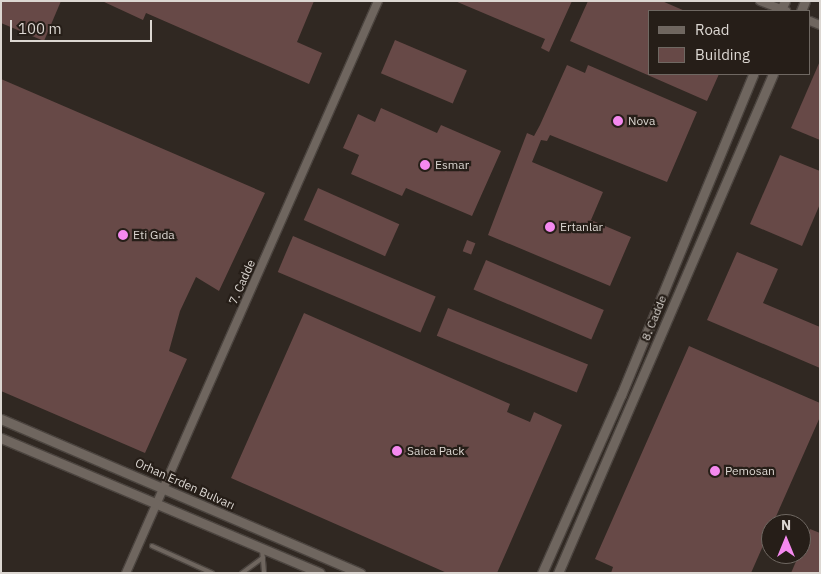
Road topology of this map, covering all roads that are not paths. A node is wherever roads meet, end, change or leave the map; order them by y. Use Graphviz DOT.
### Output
graph roads {
  1 [pos="378,1"];
  2 [pos="760,1"];
  3 [pos="783,8"];
  4 [pos="753,75"];
  5 [pos="773,75"];
  6 [pos="1,419"];
  7 [pos="1,438"];
  8 [pos="162,487"];
  9 [pos="156,503"];
  10 [pos="152,546"];
  11 [pos="262,553"];
  12 [pos="126,573"];
  13 [pos="212,573"];
  14 [pos="242,573"];
  15 [pos="264,573"];
  16 [pos="320,573"];
  17 [pos="360,573"];
  18 [pos="542,573"];
  19 [pos="558,573"];
  1 -- 8 [label="street, 7. Cadde"];
  2 -- 3 [label="street"];
  4 -- 18 [label="street, 8. Cadde"];
  5 -- 19 [label="street, 8. Cadde"];
  6 -- 8 [label="street, Orhan Erden Bulvarı"];
  7 -- 9 [label="street"];
  8 -- 9 [label="street, 7. Cadde"];
  8 -- 17 [label="street, Orhan Erden Bulvarı"];
  9 -- 11 [label="street"];
  9 -- 12 [label="street, 7. Cadde"];
  10 -- 13 [label="lane"];
  11 -- 14 [label="lane"];
  11 -- 15 [label="lane"];
  11 -- 16 [label="street"];
}
